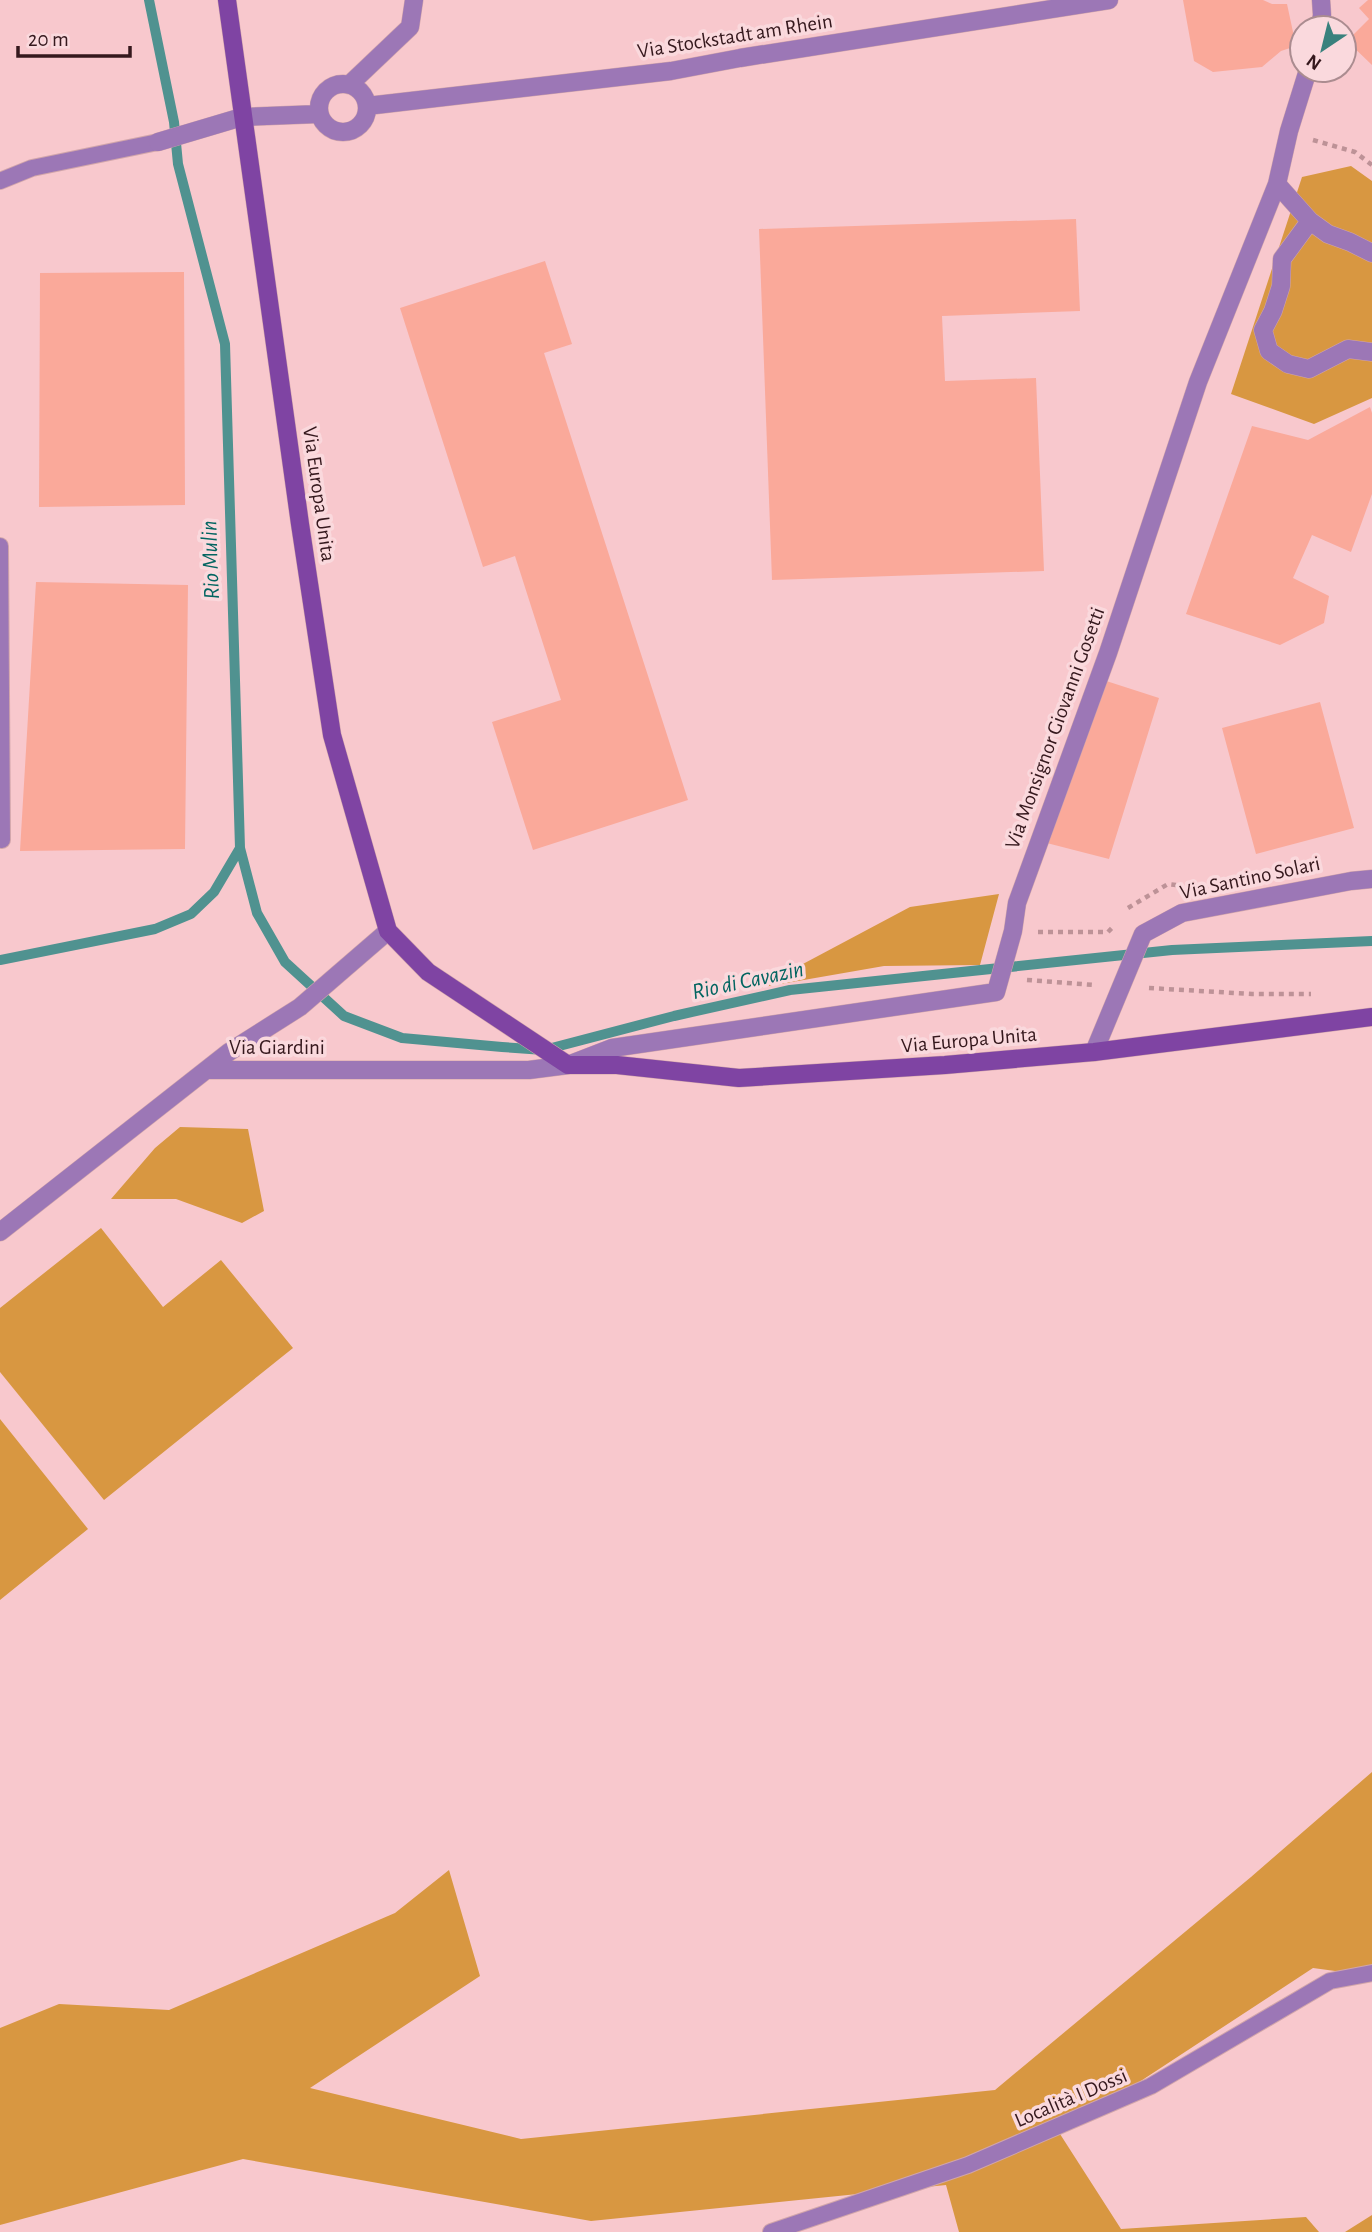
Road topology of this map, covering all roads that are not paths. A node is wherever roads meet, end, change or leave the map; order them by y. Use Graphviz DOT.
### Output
graph roads {
  1 [pos="227,0"];
  2 [pos="414,0"];
  3 [pos="1109,0"];
  4 [pos="1304,84"];
  5 [pos="349,85"];
  6 [pos="367,106"];
  7 [pos="319,114"];
  8 [pos="242,117"];
  9 [pos="158,142"];
  10 [pos="0,181"];
  11 [pos="1277,184"];
  12 [pos="1310,220"];
  13 [pos="1372,253"];
  14 [pos="1372,352"];
  15 [pos="0,546"];
  16 [pos="2,840"];
  17 [pos="1372,879"];
  18 [pos="388,931"];
  19 [pos="1372,1017"];
  20 [pos="1094,1052"];
  21 [pos="568,1065"];
  22 [pos="209,1070"];
  23 [pos="0,1232"];
  24 [pos="1372,1973"];
  25 [pos="771,2232"];
  1 -- 8 [label="main road, Via Europa Unita"];
  2 -- 5 [label="street"];
  3 -- 6 [label="street, Via Stockstadt am Rhein"];
  4 -- 11 [label="street, Via Monsignor Giovanni Gosetti"];
  5 -- 6 [label="street"];
  5 -- 7 [label="street"];
  6 -- 7 [label="street"];
  7 -- 8 [label="street"];
  8 -- 9 [label="street"];
  8 -- 18 [label="main road, Via Europa Unita"];
  9 -- 10 [label="lane"];
  11 -- 12 [label="street"];
  11 -- 21 [label="street, Via Monsignor Giovanni Gosetti"];
  12 -- 13 [label="street"];
  12 -- 14 [label="street"];
  15 -- 16 [label="lane"];
  17 -- 20 [label="street, Via Santino Solari"];
  18 -- 21 [label="main road, Via Europa Unita"];
  18 -- 22 [label="street"];
  19 -- 20 [label="main road, Via Europa Unita"];
  20 -- 21 [label="main road, Via Europa Unita"];
  21 -- 22 [label="street, Via Giardini"];
  22 -- 23 [label="street, Via Giardini"];
  24 -- 25 [label="lane, Località I Dossi"];
}
